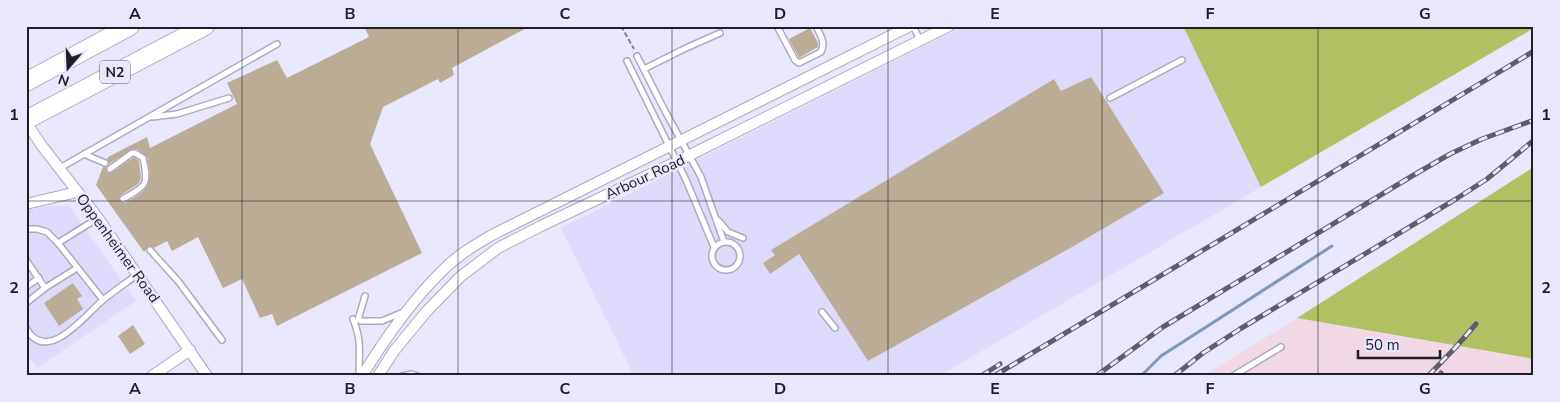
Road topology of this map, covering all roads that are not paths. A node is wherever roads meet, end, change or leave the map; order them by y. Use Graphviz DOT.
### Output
graph roads {
  1 [pos="130,26"];
  2 [pos="205,26"];
  3 [pos="778,26"];
  4 [pos="816,26"];
  5 [pos="912,26"];
  6 [pos="949,26"];
  7 [pos="720,33"];
  8 [pos="920,41"];
  9 [pos="277,44"];
  10 [pos="637,56"];
  11 [pos="1182,60"];
  12 [pos="627,61"];
  13 [pos="644,69"];
  14 [pos="26,82"];
  15 [pos="229,98"];
  16 [pos="1110,98"];
  17 [pos="149,117"];
  18 [pos="26,121"];
  19 [pos="681,140"];
  20 [pos="668,146"];
  21 [pos="84,154"];
  22 [pos="690,155"];
  23 [pos="676,162"];
  24 [pos="105,163"];
  25 [pos="60,168"];
  26 [pos="110,169"];
  27 [pos="77,192"];
  28 [pos="123,199"];
  29 [pos="26,204"];
  30 [pos="715,217"];
  31 [pos="98,218"];
  32 [pos="26,229"];
  33 [pos="743,238"];
  34 [pos="724,242"];
  35 [pos="58,243"];
  36 [pos="714,247"];
  37 [pos="150,250"];
  38 [pos="26,260"];
  39 [pos="77,268"];
  40 [pos="138,274"];
  41 [pos="39,278"];
  42 [pos="26,287"];
  43 [pos="45,288"];
  44 [pos="365,296"];
  45 [pos="103,300"];
  46 [pos="26,303"];
  47 [pos="405,311"];
  48 [pos="822,312"];
  49 [pos="357,320"];
  50 [pos="26,328"];
  51 [pos="835,328"];
  52 [pos="222,340"];
  53 [pos="1281,347"];
  54 [pos="190,350"];
  55 [pos="152,376"];
  56 [pos="207,376"];
  57 [pos="361,376"];
  58 [pos="378,376"];
  59 [pos="402,376"];
  60 [pos="418,376"];
  61 [pos="1233,376"];
  1 -- 14 [label="highway, N2"];
  2 -- 18 [label="highway, N2"];
  3 -- 4 [label="lane"];
  5 -- 8 [label="lane"];
  5 -- 19 [label="street, Arbour Road"];
  6 -- 8 [label="street, Arbour Road"];
  7 -- 13 [label="lane"];
  8 -- 22 [label="street, Arbour Road"];
  9 -- 17 [label="lane"];
  10 -- 13 [label="lane"];
  11 -- 16 [label="lane"];
  12 -- 20 [label="lane"];
  13 -- 19 [label="lane"];
  15 -- 17 [label="lane"];
  17 -- 21 [label="lane"];
  18 -- 25 [label="street, Oppenheimer Road"];
  19 -- 20 [label="street, Arbour Road"];
  19 -- 22 [label="lane"];
  20 -- 23 [label="lane"];
  20 -- 47 [label="street, Arbour Road"];
  21 -- 24 [label="lane"];
  21 -- 25 [label="lane"];
  22 -- 23 [label="street, Arbour Road"];
  22 -- 30 [label="lane"];
  23 -- 36 [label="lane"];
  23 -- 58 [label="street, Arbour Road"];
  25 -- 27 [label="street, Oppenheimer Road"];
  26 -- 28 [label="lane"];
  27 -- 29 [label="street"];
  27 -- 31 [label="street, Oppenheimer Road"];
  30 -- 33 [label="lane"];
  30 -- 34 [label="lane"];
  31 -- 35 [label="lane"];
  31 -- 40 [label="street, Oppenheimer Road"];
  32 -- 35 [label="lane"];
  34 -- 36 [label="lane"];
  34 -- 36 [label="lane"];
  35 -- 39 [label="lane"];
  37 -- 52 [label="lane"];
  38 -- 41 [label="lane"];
  39 -- 43 [label="lane"];
  39 -- 45 [label="lane"];
  40 -- 45 [label="lane"];
  40 -- 54 [label="street, Oppenheimer Road"];
  41 -- 42 [label="lane"];
  41 -- 43 [label="lane"];
  43 -- 46 [label="lane"];
  44 -- 49 [label="lane"];
  45 -- 50 [label="lane"];
  47 -- 49 [label="lane"];
  47 -- 57 [label="street, Arbour Road"];
  48 -- 51 [label="lane"];
  49 -- 57 [label="lane"];
  53 -- 61 [label="lane"];
  54 -- 55 [label="street"];
  54 -- 56 [label="street, Oppenheimer Road"];
  59 -- 60 [label="lane"];
}
